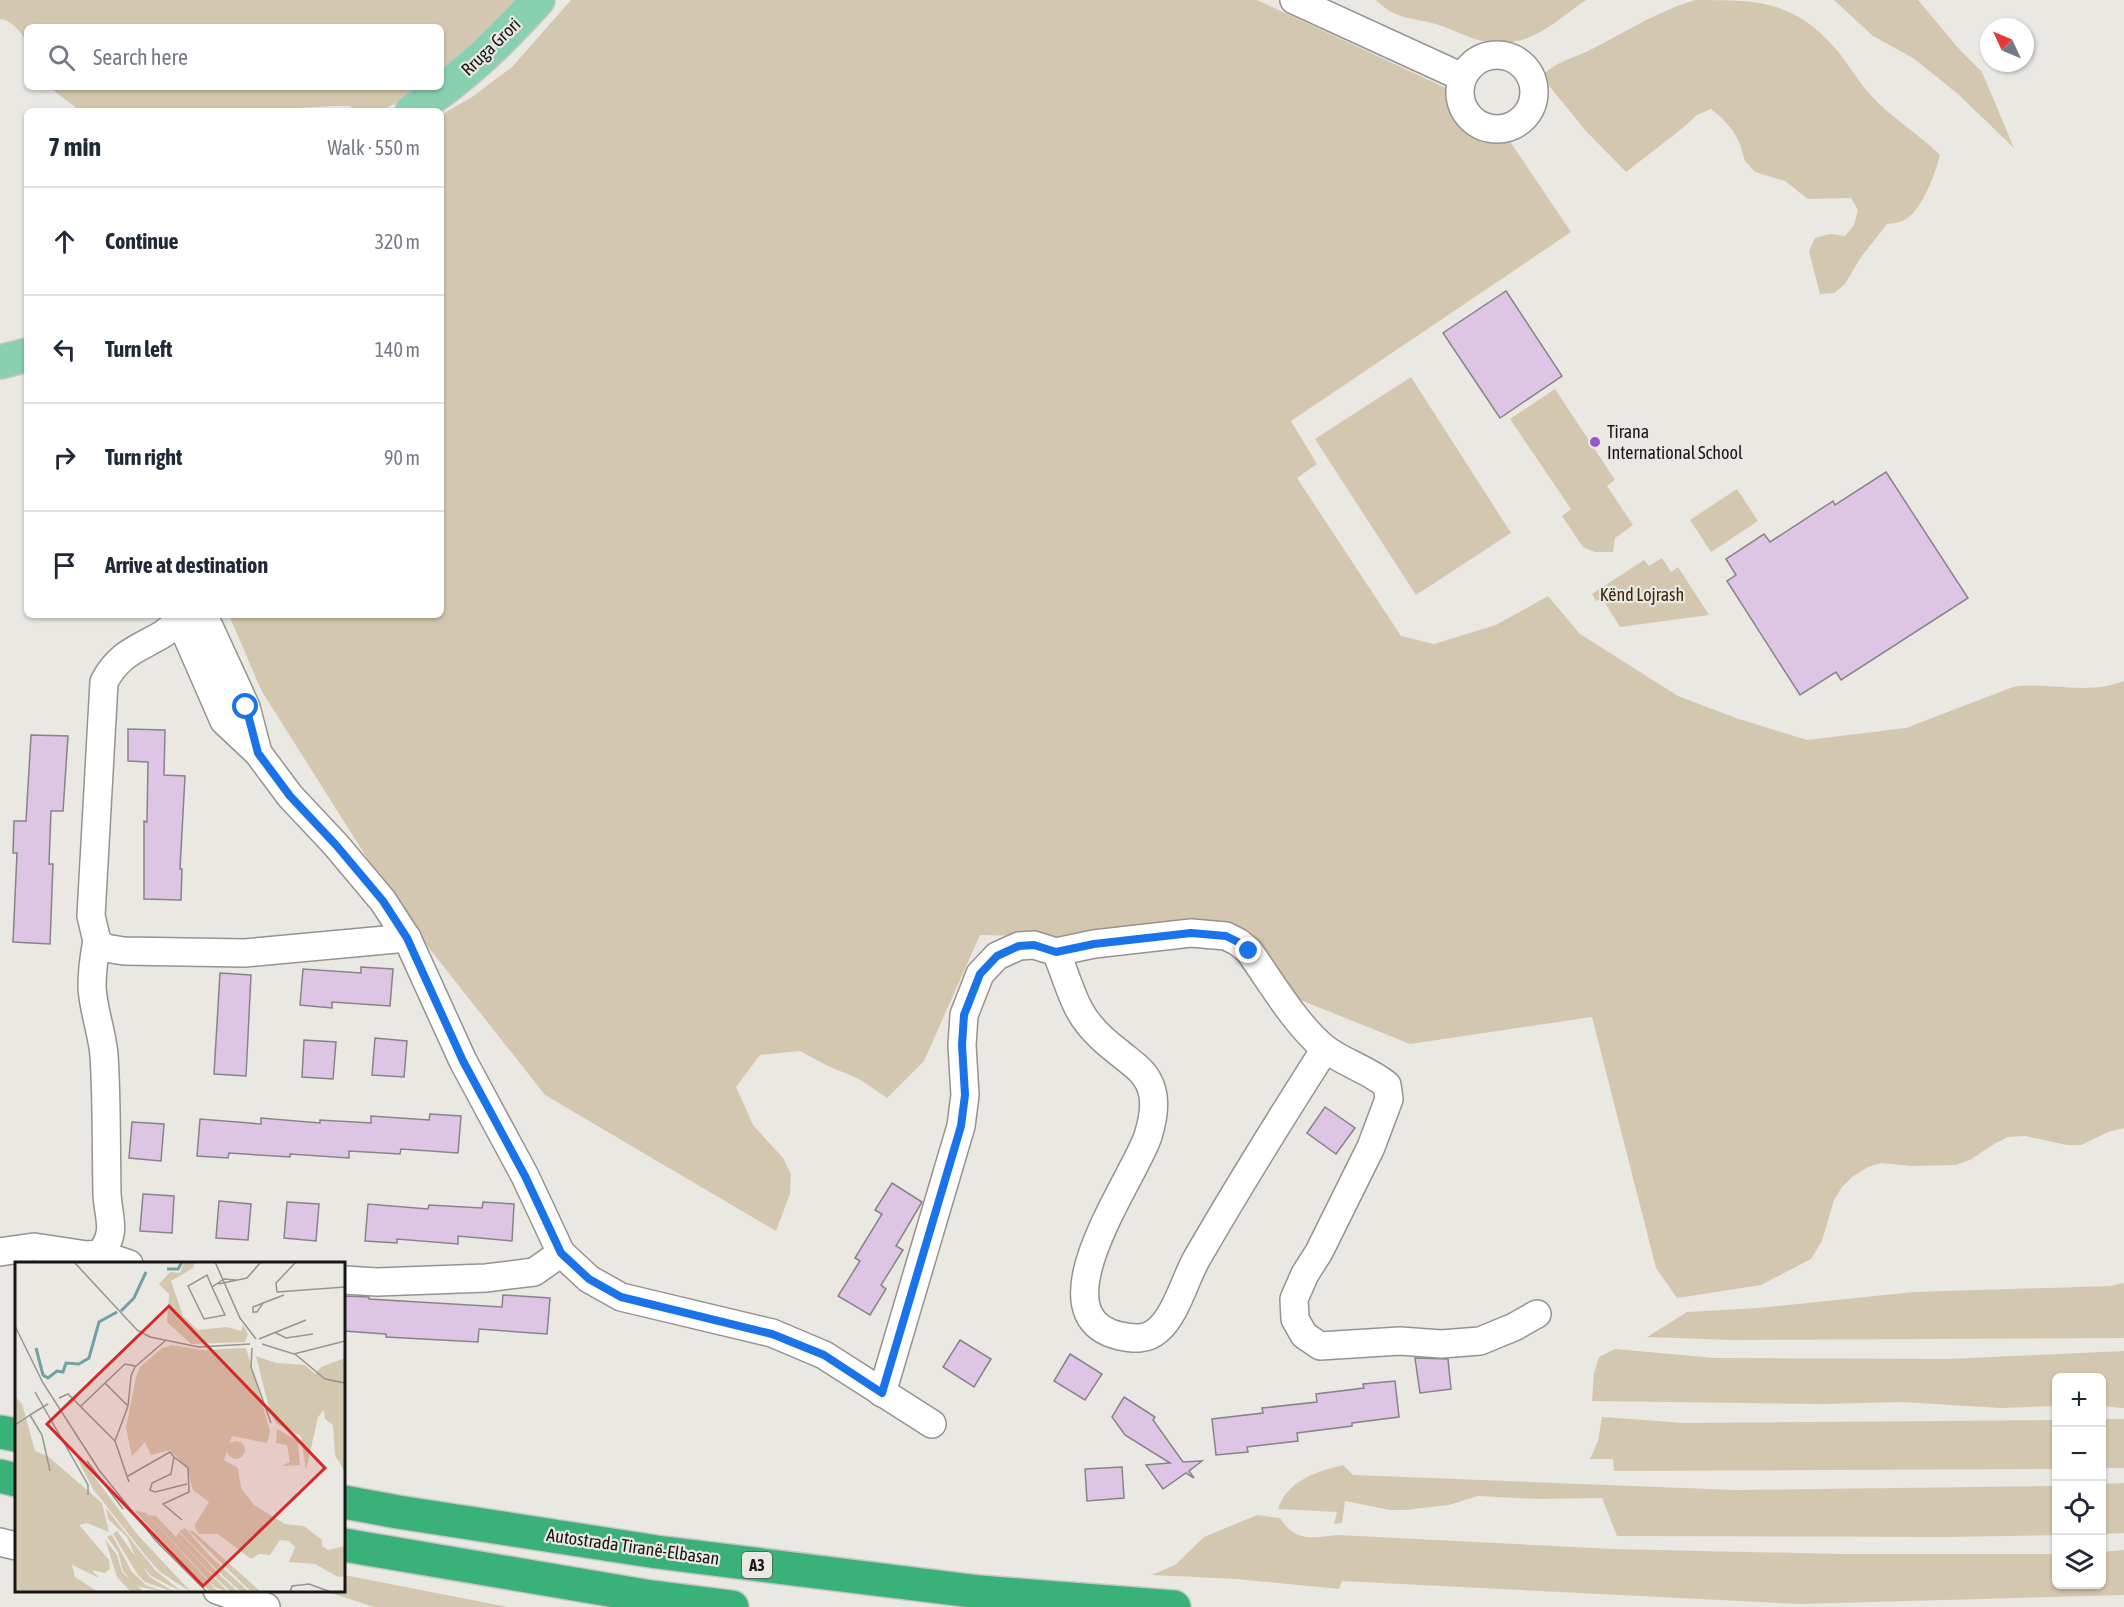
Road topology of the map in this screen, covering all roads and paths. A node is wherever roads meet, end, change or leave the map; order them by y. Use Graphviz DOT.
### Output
graph roads {
  1 [pos="538,0"];
  2 [pos="1294,0"];
  3 [pos="1462,76"];
  4 [pos="444,90"];
  5 [pos="444,90"];
  6 [pos="417,108"];
  7 [pos="24,356"];
  8 [pos="0,362"];
  9 [pos="182,618"];
  10 [pos="191,618"];
  11 [pos="204,618"];
  12 [pos="258,753"];
  13 [pos="407,938"];
  14 [pos="97,941"];
  15 [pos="1056,952"];
  16 [pos="1325,1049"];
  17 [pos="0,1252"];
  18 [pos="561,1253"];
  19 [pos="99,1254"];
  20 [pos="126,1262"];
  21 [pos="345,1280"];
  22 [pos="1537,1314"];
  23 [pos="882,1393"];
  24 [pos="932,1424"];
  25 [pos="0,1432"];
  26 [pos="15,1435"];
  27 [pos="0,1476"];
  28 [pos="15,1480"];
  29 [pos="345,1502"];
  30 [pos="0,1542"];
  31 [pos="345,1545"];
  32 [pos="15,1546"];
  33 [pos="223,1592"];
  34 [pos="266,1607"];
  35 [pos="732,1607"];
  36 [pos="1174,1607"];
  1 -- 5 [label="main road, Rruga Grori"];
  2 -- 3 [label="street"];
  4 -- 6 [label="main road, Rruga Grori"];
  7 -- 8 [label="main road"];
  9 -- 14 [label="street"];
  10 -- 12 [label="street"];
  11 -- 12 [label="street"];
  12 -- 13 [label="street"];
  13 -- 14 [label="street"];
  13 -- 18 [label="street"];
  14 -- 19 [label="street"];
  15 -- 16 [label="street"];
  15 -- 16 [label="street"];
  15 -- 23 [label="street"];
  16 -- 22 [label="street"];
  17 -- 19 [label="street"];
  18 -- 21 [label="street"];
  18 -- 23 [label="street"];
  19 -- 20 [label="street"];
  23 -- 24 [label="street"];
  25 -- 26 [label="highway"];
  27 -- 28 [label="highway"];
  29 -- 36 [label="highway, Autostrada Tiranë-Elbasan / A3"];
  30 -- 32 [label="street"];
  31 -- 35 [label="highway"];
  33 -- 34 [label="street"];
}
